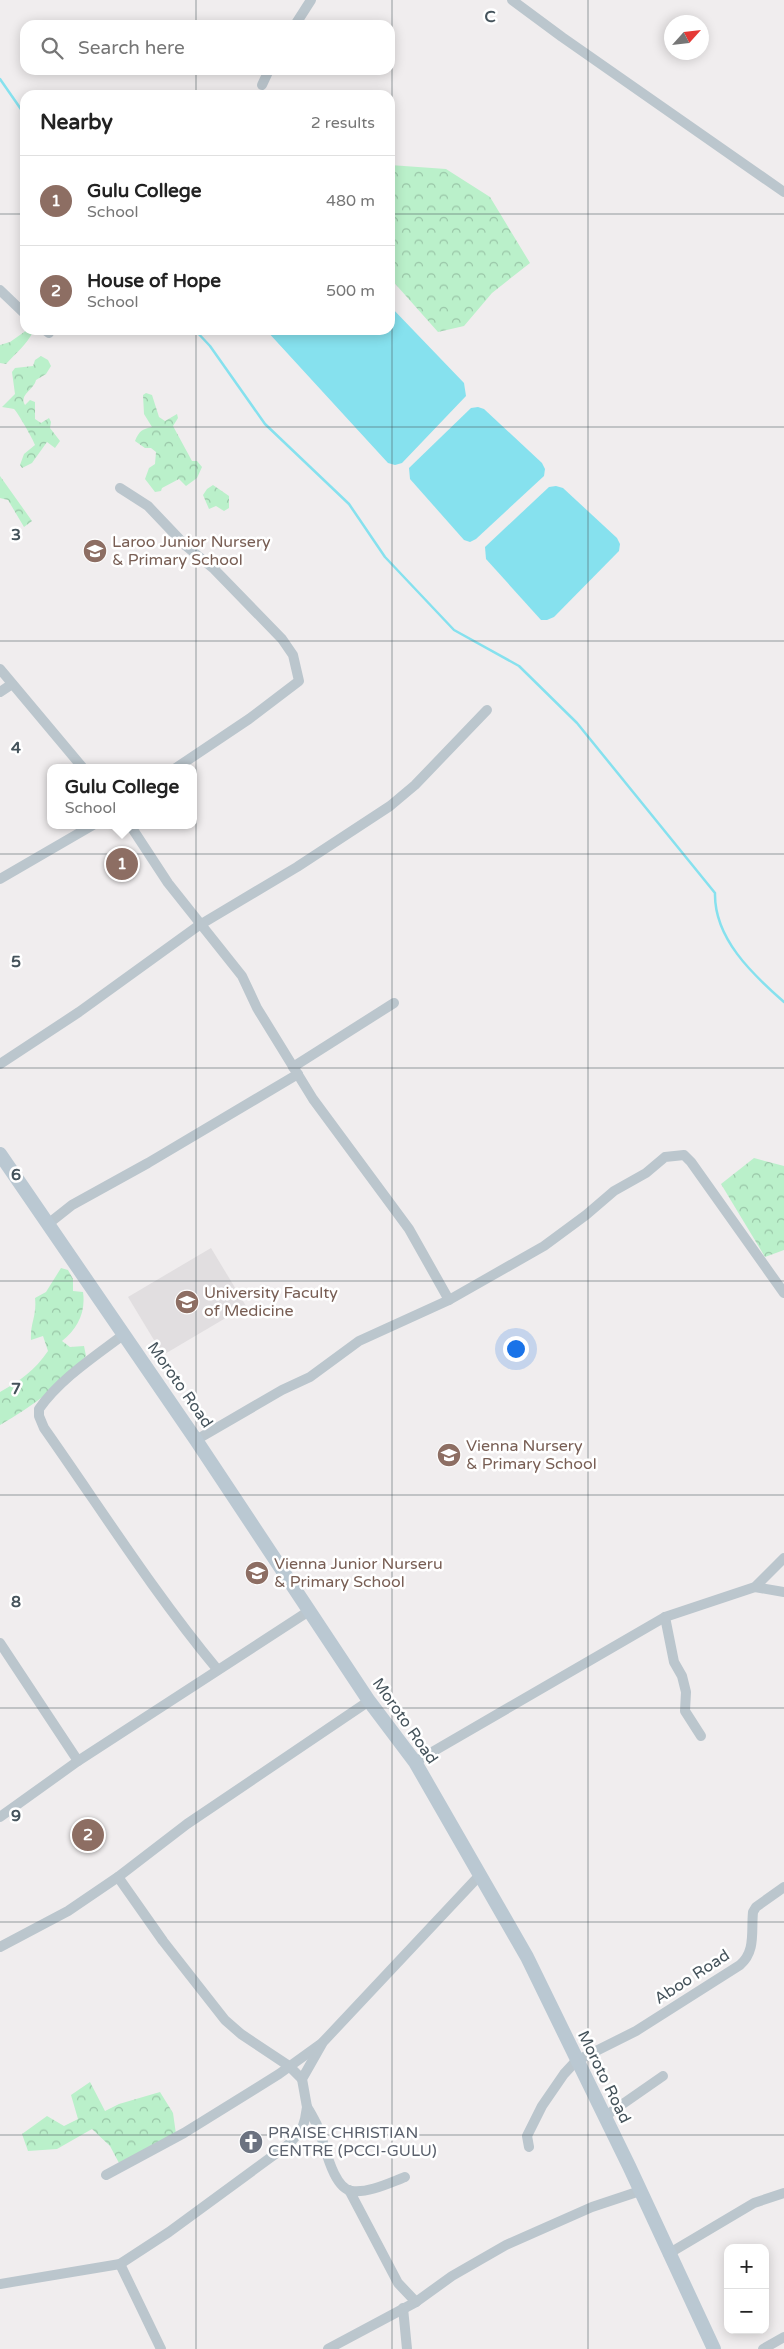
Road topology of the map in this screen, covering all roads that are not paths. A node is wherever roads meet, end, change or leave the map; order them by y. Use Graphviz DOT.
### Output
graph roads {
  1 [pos="310,0"];
  2 [pos="512,0"];
  3 [pos="299,20"];
  4 [pos="267,75"];
  5 [pos="262,85"];
  6 [pos="784,192"];
  7 [pos="0,290"];
  8 [pos="20,309"];
  9 [pos="120,488"];
  10 [pos="0,668"];
  11 [pos="12,684"];
  12 [pos="0,692"];
  13 [pos="487,710"];
  14 [pos="80,764"];
  15 [pos="182,764"];
  16 [pos="86,829"];
  17 [pos="133,829"];
  18 [pos="0,879"];
  19 [pos="202,923"];
  20 [pos="394,1003"];
  21 [pos="0,1064"];
  22 [pos="296,1070"];
  23 [pos="0,1154"];
  24 [pos="48,1224"];
  25 [pos="784,1293"];
  26 [pos="449,1300"];
  27 [pos="124,1335"];
  28 [pos="196,1440"];
  29 [pos="784,1558"];
  30 [pos="755,1586"];
  31 [pos="784,1592"];
  32 [pos="309,1611"];
  33 [pos="665,1617"];
  34 [pos="0,1643"];
  35 [pos="217,1669"];
  36 [pos="369,1701"];
  37 [pos="701,1736"];
  38 [pos="78,1761"];
  39 [pos="415,1762"];
  40 [pos="0,1817"];
  41 [pos="479,1876"];
  42 [pos="118,1877"];
  43 [pos="784,1887"];
  44 [pos="0,1948"];
  45 [pos="323,2042"];
  46 [pos="576,2061"];
  47 [pos="290,2066"];
  48 [pos="663,2076"];
  49 [pos="302,2079"];
  50 [pos="307,2108"];
  51 [pos="604,2117"];
  52 [pos="529,2147"];
  53 [pos="106,2175"];
  54 [pos="405,2177"];
  55 [pos="349,2190"];
  56 [pos="640,2191"];
  57 [pos="784,2193"];
  58 [pos="668,2254"];
  59 [pos="120,2264"];
  60 [pos="0,2284"];
  61 [pos="416,2302"];
  62 [pos="403,2308"];
  63 [pos="784,2337"];
  64 [pos="161,2349"];
  65 [pos="328,2349"];
  66 [pos="407,2349"];
  67 [pos="714,2349"];
  68 [pos="763,2349"];
  1 -- 3 [label="street"];
  2 -- 6 [label="street"];
  4 -- 5 [label="street"];
  7 -- 8 [label="street"];
  9 -- 15 [label="street"];
  10 -- 11 [label="street"];
  11 -- 12 [label="street"];
  11 -- 14 [label="street"];
  13 -- 19 [label="street"];
  16 -- 18 [label="street"];
  17 -- 19 [label="street"];
  19 -- 21 [label="street"];
  19 -- 22 [label="street"];
  20 -- 22 [label="street"];
  22 -- 24 [label="street"];
  22 -- 26 [label="street"];
  23 -- 24 [label="main road, Moroto Road"];
  24 -- 27 [label="main road, Moroto Road"];
  25 -- 26 [label="street"];
  26 -- 28 [label="street"];
  27 -- 28 [label="main road, Moroto Road"];
  27 -- 35 [label="street"];
  28 -- 32 [label="main road, Moroto Road"];
  29 -- 30 [label="street"];
  30 -- 31 [label="street"];
  30 -- 33 [label="street"];
  32 -- 35 [label="street"];
  32 -- 36 [label="main road, Moroto Road"];
  33 -- 37 [label="street"];
  33 -- 39 [label="street"];
  34 -- 38 [label="street"];
  35 -- 38 [label="street"];
  36 -- 39 [label="main road, Moroto Road"];
  36 -- 42 [label="street"];
  38 -- 40 [label="street"];
  39 -- 41 [label="main road, Moroto Road"];
  41 -- 45 [label="street"];
  41 -- 46 [label="main road, Moroto Road"];
  42 -- 44 [label="street"];
  42 -- 47 [label="street"];
  43 -- 46 [label="street, Aboo Road"];
  45 -- 47 [label="street"];
  45 -- 49 [label="street"];
  46 -- 51 [label="main road, Moroto Road"];
  46 -- 52 [label="street"];
  47 -- 49 [label="street"];
  47 -- 53 [label="street"];
  48 -- 51 [label="street"];
  49 -- 50 [label="street"];
  50 -- 55 [label="street"];
  50 -- 59 [label="street"];
  51 -- 56 [label="main road, Moroto Road"];
  54 -- 55 [label="street"];
  55 -- 61 [label="street"];
  56 -- 58 [label="main road, Moroto Road"];
  56 -- 61 [label="street"];
  57 -- 58 [label="street"];
  58 -- 67 [label="main road, Moroto Road"];
  59 -- 60 [label="street"];
  59 -- 64 [label="street"];
  61 -- 62 [label="street"];
  62 -- 65 [label="street"];
  62 -- 66 [label="street"];
  63 -- 68 [label="street"];
}
